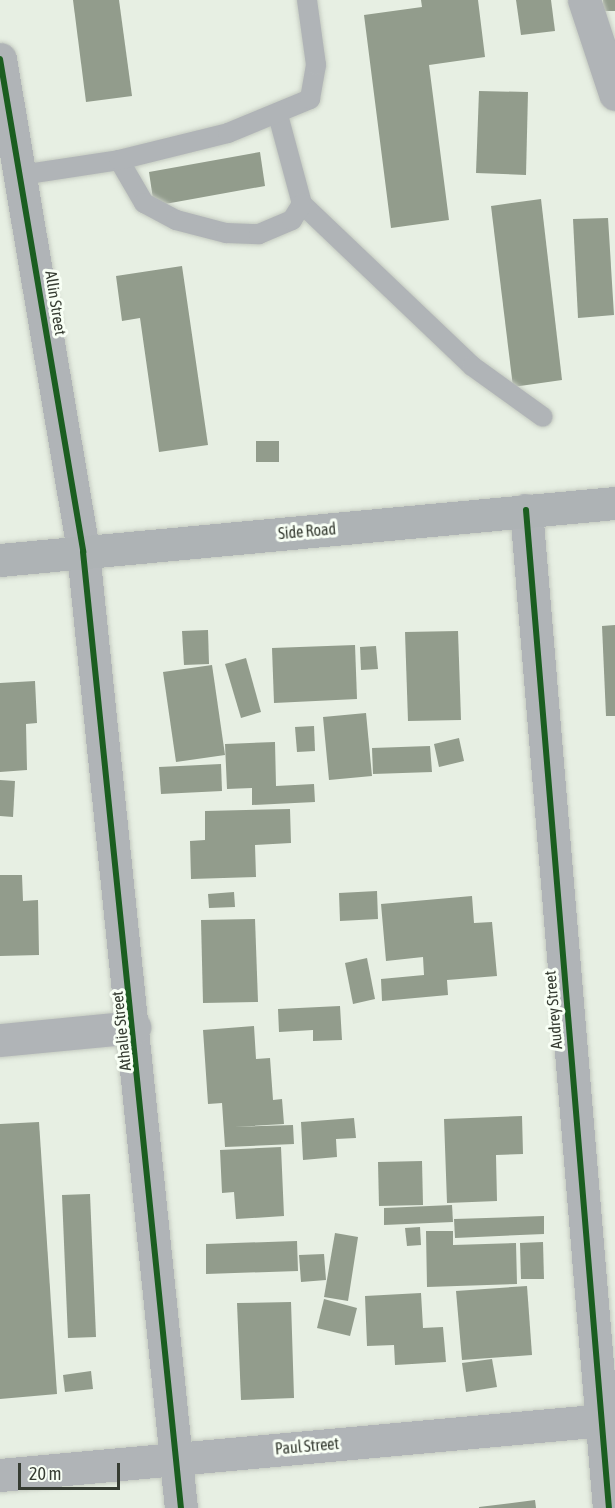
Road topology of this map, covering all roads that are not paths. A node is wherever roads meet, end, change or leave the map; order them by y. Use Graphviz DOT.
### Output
graph roads {
  1 [pos="307,0"];
  2 [pos="584,0"];
  3 [pos="2,77"];
  4 [pos="615,94"];
  5 [pos="278,115"];
  6 [pos="119,160"];
  7 [pos="21,176"];
  8 [pos="302,204"];
  9 [pos="543,417"];
  10 [pos="615,503"];
  11 [pos="526,510"];
  12 [pos="84,552"];
  13 [pos="0,560"];
  14 [pos="134,1027"];
  15 [pos="0,1040"];
  16 [pos="607,1419"];
  17 [pos="176,1457"];
  18 [pos="0,1475"];
  19 [pos="181,1508"];
  20 [pos="609,1508"];
  1 -- 5 [label="lane"];
  2 -- 4 [label="street"];
  3 -- 7 [label="street, Allin Street"];
  5 -- 6 [label="lane"];
  5 -- 8 [label="lane"];
  6 -- 7 [label="lane"];
  6 -- 8 [label="lane"];
  7 -- 12 [label="street, Allin Street"];
  8 -- 9 [label="lane"];
  10 -- 11 [label="street, Side Road"];
  11 -- 12 [label="street, Side Road"];
  11 -- 16 [label="street, Audrey Street"];
  12 -- 13 [label="street, Side Road"];
  12 -- 14 [label="street, Athalie Street"];
  14 -- 15 [label="street"];
  14 -- 17 [label="street, Athalie Street"];
  16 -- 17 [label="street, Paul Street"];
  16 -- 20 [label="street, Audrey Street"];
  17 -- 18 [label="street, Paul Street"];
  17 -- 19 [label="street, Athalie Street"];
}
